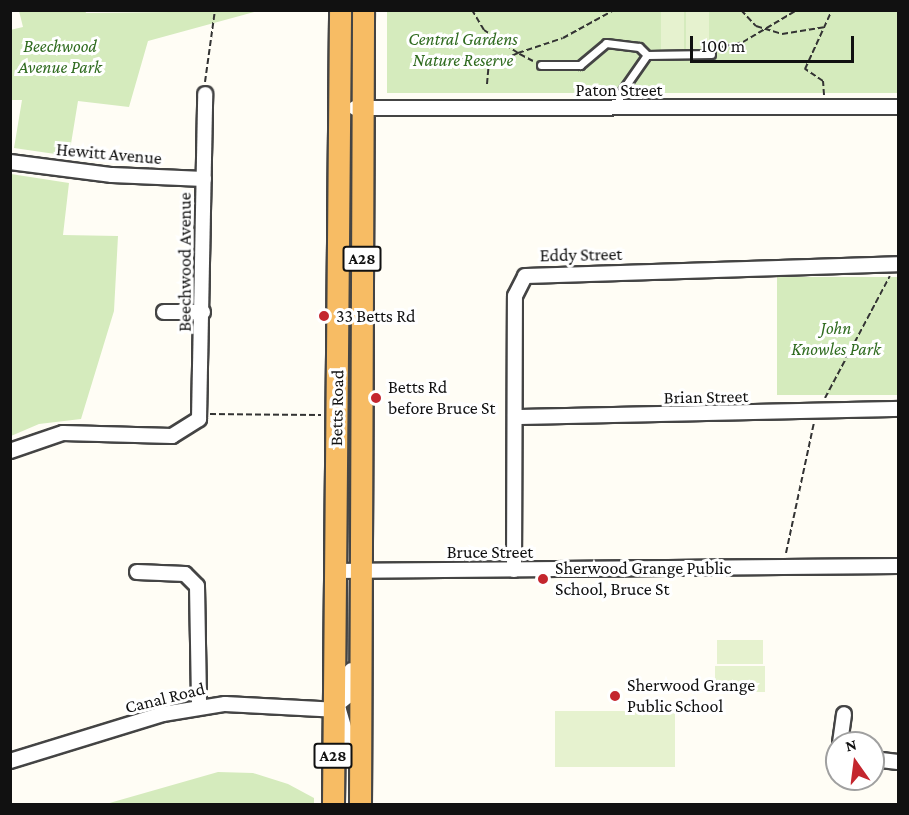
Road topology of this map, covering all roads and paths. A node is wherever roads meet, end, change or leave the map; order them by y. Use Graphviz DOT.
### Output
graph roads {
  1 [pos="215,10"];
  2 [pos="340,10"];
  3 [pos="363,10"];
  4 [pos="472,10"];
  5 [pos="614,10"];
  6 [pos="741,10"];
  7 [pos="797,10"];
  8 [pos="832,10"];
  9 [pos="761,27"];
  10 [pos="825,27"];
  11 [pos="518,53"];
  12 [pos="711,54"];
  13 [pos="647,55"];
  14 [pos="444,58"];
  15 [pos="489,59"];
  16 [pos="541,65"];
  17 [pos="487,84"];
  18 [pos="205,94"];
  19 [pos="898,107"];
  20 [pos="339,108"];
  21 [pos="362,108"];
  22 [pos="619,108"];
  23 [pos="824,108"];
  24 [pos="10,162"];
  25 [pos="204,179"];
  26 [pos="895,264"];
  27 [pos="164,312"];
  28 [pos="203,312"];
  29 [pos="898,409"];
  30 [pos="201,414"];
  31 [pos="816,414"];
  32 [pos="324,415"];
  33 [pos="514,417"];
  34 [pos="10,451"];
  35 [pos="786,553"];
  36 [pos="898,566"];
  37 [pos="360,570"];
  38 [pos="514,570"];
  39 [pos="333,571"];
  40 [pos="137,572"];
  41 [pos="360,645"];
  42 [pos="199,706"];
  43 [pos="333,708"];
  44 [pos="844,714"];
  45 [pos="842,731"];
  46 [pos="10,762"];
  47 [pos="360,770"];
  48 [pos="333,804"];
  49 [pos="360,804"];
  1 -- 18 [label="path"];
  2 -- 20 [label="highway, Betts Road / A28"];
  3 -- 21 [label="highway, Betts Road / A28"];
  4 -- 11 [label="path"];
  5 -- 11 [label="path"];
  6 -- 9 [label="path"];
  7 -- 9 [label="path"];
  8 -- 10 [label="path"];
  9 -- 10 [label="path"];
  9 -- 12 [label="path"];
  10 -- 23 [label="path"];
  11 -- 15 [label="path"];
  11 -- 16 [label="path"];
  12 -- 13 [label="lane"];
  13 -- 16 [label="lane"];
  13 -- 22 [label="lane"];
  14 -- 15 [label="path"];
  15 -- 17 [label="path"];
  18 -- 25 [label="street, Beechwood Avenue"];
  19 -- 23 [label="street, Paton Street"];
  20 -- 21 [label="street, Paton Street"];
  20 -- 39 [label="highway, Betts Road / A28"];
  21 -- 22 [label="street, Paton Street"];
  21 -- 37 [label="highway, Betts Road / A28"];
  22 -- 23 [label="street, Paton Street"];
  24 -- 25 [label="street, Hewitt Avenue"];
  25 -- 28 [label="street, Beechwood Avenue"];
  26 -- 31 [label="path"];
  26 -- 33 [label="street, Eddy Street"];
  27 -- 28 [label="street"];
  28 -- 30 [label="street, Beechwood Avenue"];
  29 -- 31 [label="street, Brian Street"];
  30 -- 32 [label="path"];
  30 -- 34 [label="street"];
  31 -- 33 [label="street, Brian Street"];
  31 -- 35 [label="path"];
  33 -- 38 [label="street, Eddy Street"];
  36 -- 38 [label="street, Bruce Street"];
  37 -- 38 [label="street, Bruce Street"];
  37 -- 39 [label="street, Bruce Street"];
  37 -- 41 [label="highway, Betts Road / A28"];
  39 -- 43 [label="highway, Betts Road / A28"];
  40 -- 42 [label="street"];
  41 -- 43 [label="street"];
  41 -- 47 [label="highway, Betts Road / A28"];
  42 -- 43 [label="street, Canal Road"];
  42 -- 46 [label="street, Canal Road"];
  43 -- 47 [label="street"];
  43 -- 48 [label="highway, Betts Road / A28"];
  44 -- 45 [label="street"];
  47 -- 49 [label="highway, Betts Road / A28"];
}
